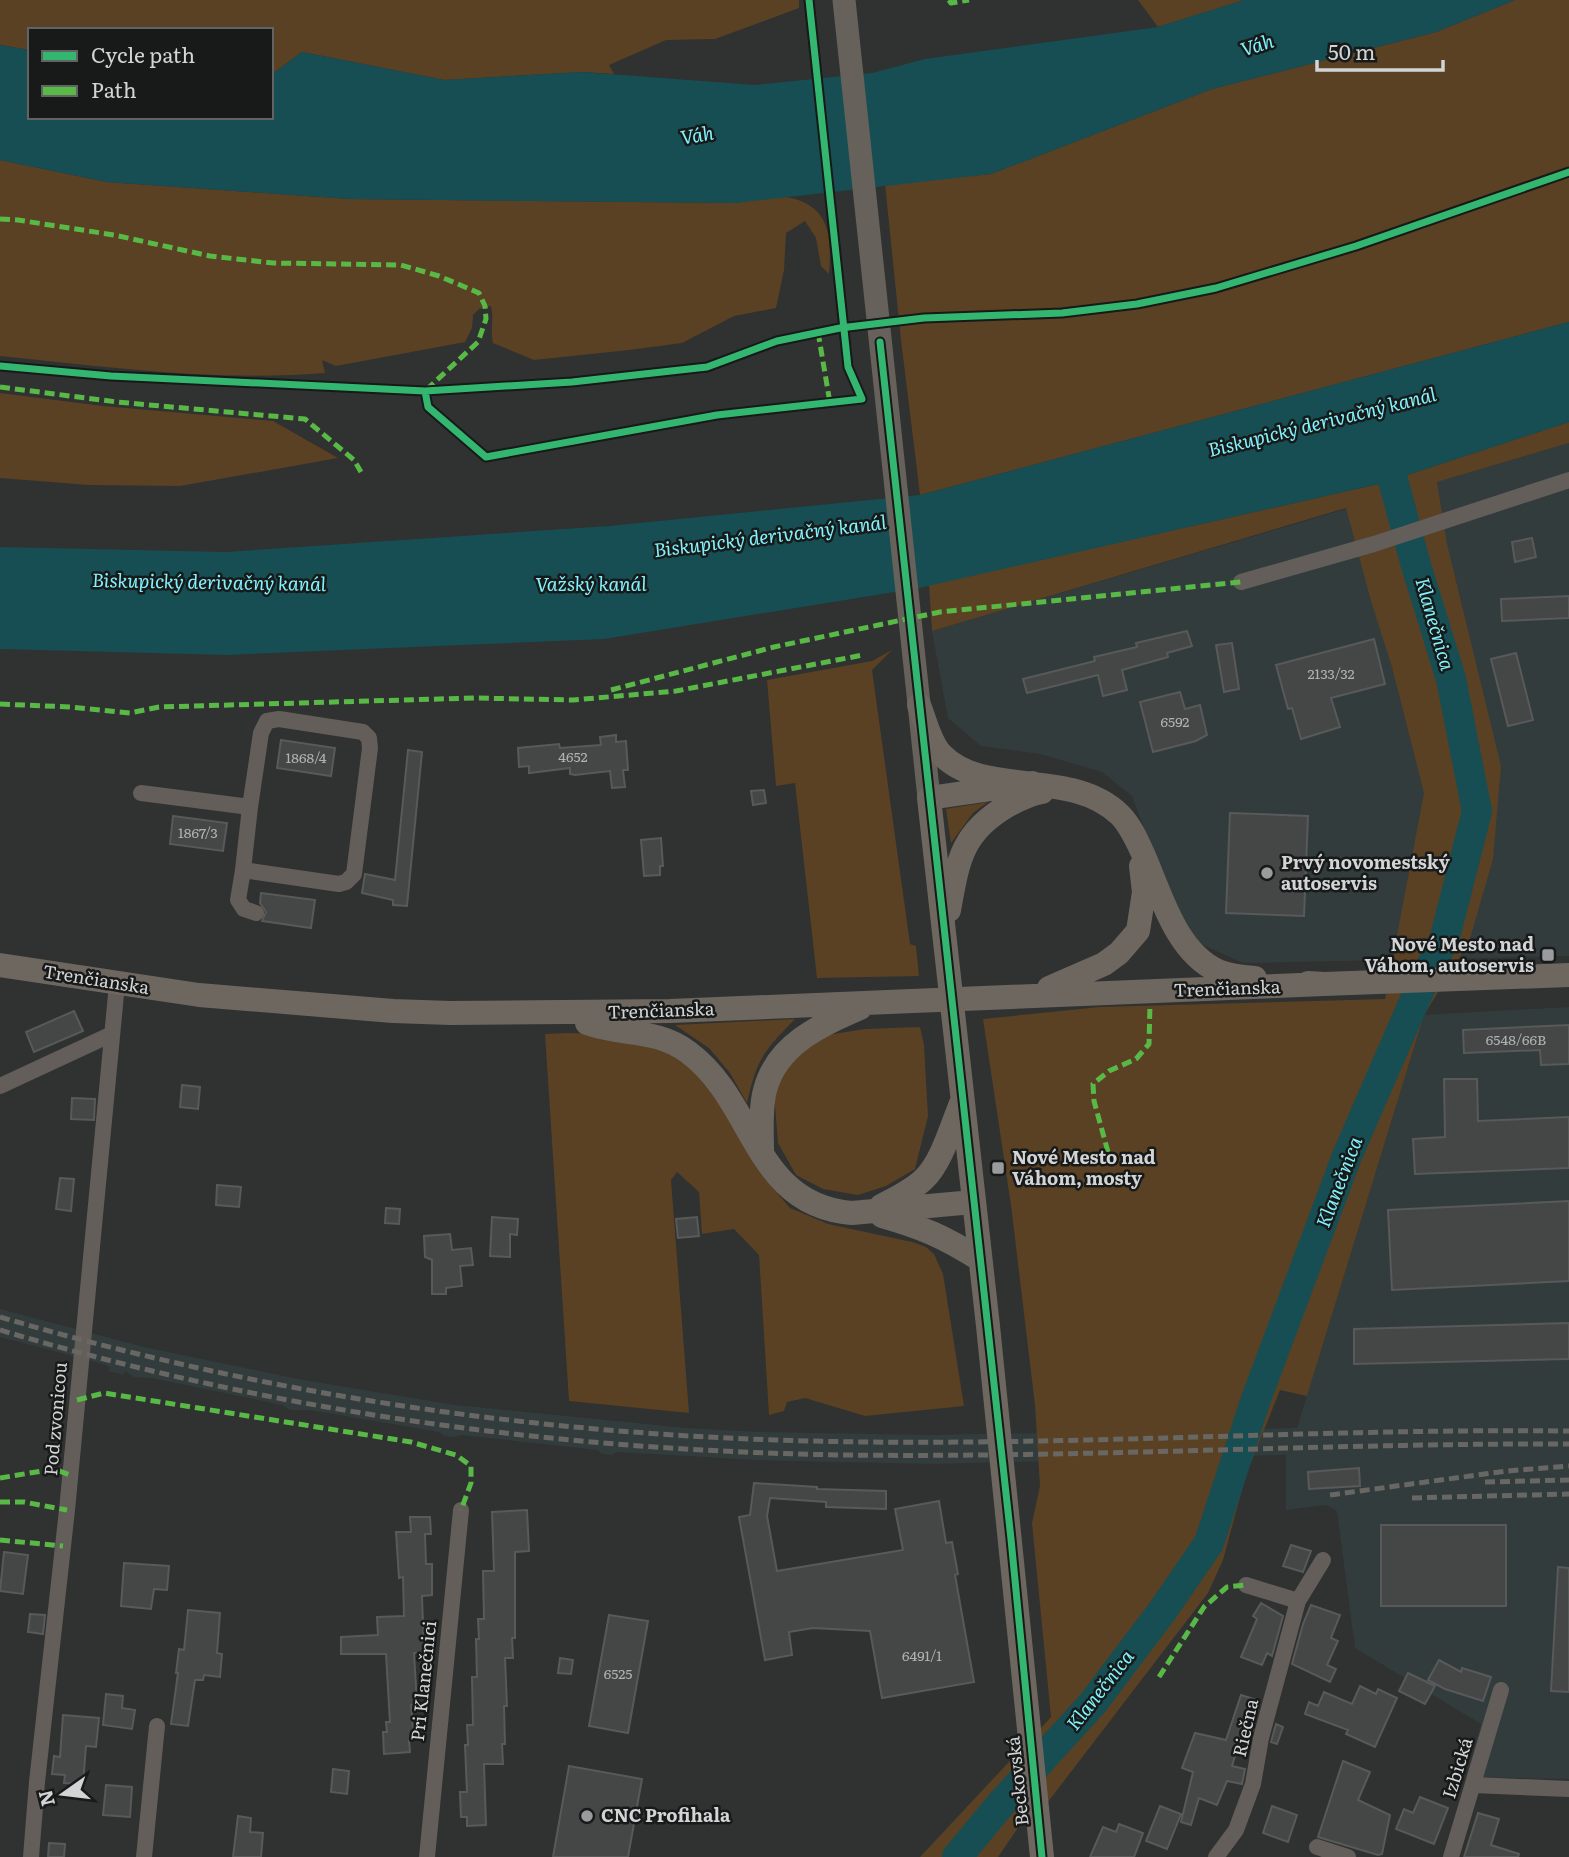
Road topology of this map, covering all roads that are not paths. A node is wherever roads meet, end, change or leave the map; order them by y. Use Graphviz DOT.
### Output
graph roads {
  1 [pos="844,0"];
  2 [pos="1569,480"];
  3 [pos="1241,582"];
  4 [pos="919,705"];
  5 [pos="1032,783"];
  6 [pos="1067,788"];
  7 [pos="141,793"];
  8 [pos="929,798"];
  9 [pos="250,807"];
  10 [pos="1139,844"];
  11 [pos="243,870"];
  12 [pos="256,913"];
  13 [pos="945,936"];
  14 [pos="0,965"];
  15 [pos="1569,975"];
  16 [pos="117,984"];
  17 [pos="1324,984"];
  18 [pos="1027,996"];
  19 [pos="875,1002"];
  20 [pos="568,1014"];
  21 [pos="112,1034"];
  22 [pos="0,1086"];
  23 [pos="963,1100"];
  24 [pos="762,1150"];
  25 [pos="973,1202"];
  26 [pos="867,1212"];
  27 [pos="979,1259"];
  28 [pos="461,1510"];
  29 [pos="1323,1560"];
  30 [pos="1246,1585"];
  31 [pos="1298,1601"];
  32 [pos="1502,1690"];
  33 [pos="157,1726"];
  34 [pos="1473,1785"];
  35 [pos="1569,1789"];
  36 [pos="1317,1847"];
  37 [pos="31,1857"];
  38 [pos="144,1857"];
  39 [pos="427,1857"];
  40 [pos="1042,1857"];
  41 [pos="1216,1857"];
  42 [pos="1348,1857"];
  43 [pos="1451,1857"];
  1 -- 4 [label="main road"];
  2 -- 3 [label="street"];
  4 -- 5 [label="main road"];
  4 -- 8 [label="main road"];
  5 -- 6 [label="main road"];
  5 -- 8 [label="main road"];
  6 -- 10 [label="main road"];
  6 -- 13 [label="main road"];
  7 -- 9 [label="street"];
  8 -- 13 [label="main road, Beckovská"];
  9 -- 11 [label="street"];
  9 -- 11 [label="street"];
  10 -- 17 [label="main road"];
  10 -- 18 [label="main road"];
  11 -- 12 [label="street"];
  13 -- 23 [label="main road, Beckovská"];
  14 -- 16 [label="main road, Trenčianska"];
  15 -- 17 [label="main road"];
  16 -- 20 [label="main road, Trenčianska"];
  16 -- 21 [label="street, Pod zvonicou"];
  17 -- 18 [label="main road, Trenčianska"];
  18 -- 19 [label="main road, Trenčianska"];
  19 -- 20 [label="main road, Trenčianska"];
  19 -- 24 [label="main road"];
  20 -- 24 [label="main road"];
  21 -- 22 [label="street"];
  21 -- 37 [label="street, Pod zvonicou"];
  23 -- 25 [label="main road, Beckovská"];
  23 -- 26 [label="main road"];
  24 -- 26 [label="main road"];
  25 -- 26 [label="main road"];
  25 -- 27 [label="main road, Beckovská"];
  26 -- 27 [label="main road"];
  27 -- 40 [label="main road, Beckovská"];
  28 -- 39 [label="street, Pri Klanečnici"];
  29 -- 31 [label="street, Riečna"];
  30 -- 31 [label="street"];
  31 -- 41 [label="street, Riečna"];
  32 -- 34 [label="street, Izbická"];
  33 -- 38 [label="street"];
  34 -- 35 [label="street"];
  34 -- 43 [label="street, Izbická"];
  36 -- 42 [label="street"];
}
